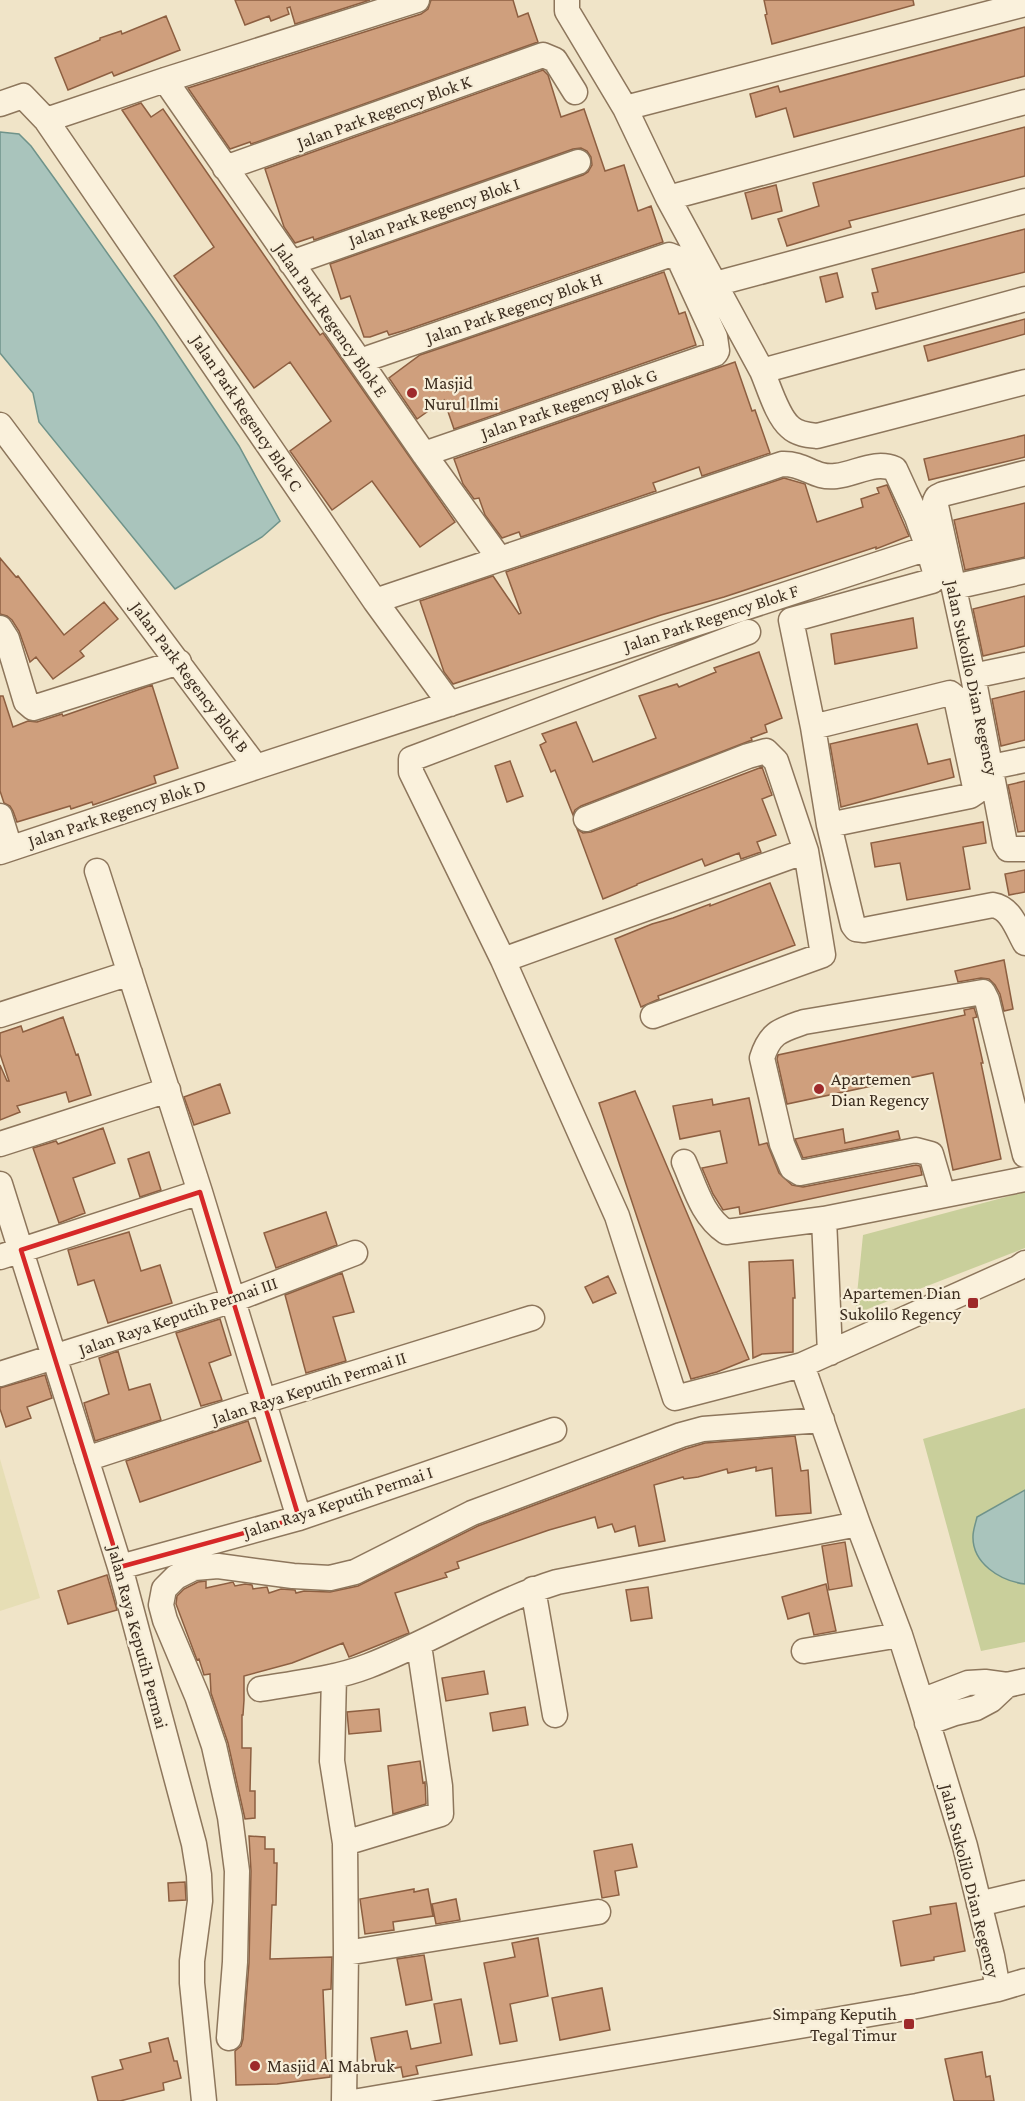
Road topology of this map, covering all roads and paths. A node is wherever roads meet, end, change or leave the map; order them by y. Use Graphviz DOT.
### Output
graph roads {
  1 [pos="417,0"];
  2 [pos="567,0"];
  3 [pos="1025,4"];
  4 [pos="165,80"];
  5 [pos="575,92"];
  6 [pos="1025,102"];
  7 [pos="0,104"];
  8 [pos="625,108"];
  9 [pos="46,120"];
  10 [pos="578,162"];
  11 [pos="225,168"];
  12 [pos="668,198"];
  13 [pos="1025,201"];
  14 [pos="291,263"];
  15 [pos="715,284"];
  16 [pos="1025,299"];
  17 [pos="715,354"];
  18 [pos="360,361"];
  19 [pos="762,371"];
  20 [pos="1025,382"];
  21 [pos="0,425"];
  22 [pos="424,454"];
  23 [pos="1025,473"];
  24 [pos="928,548"];
  25 [pos="500,558"];
  26 [pos="1025,572"];
  27 [pos="954,587"];
  28 [pos="784,594"];
  29 [pos="375,601"];
  30 [pos="791,620"];
  31 [pos="0,628"];
  32 [pos="748,632"];
  33 [pos="179,662"];
  34 [pos="1025,665"];
  35 [pos="973,676"];
  36 [pos="450,704"];
  37 [pos="813,727"];
  38 [pos="1025,760"];
  39 [pos="256,767"];
  40 [pos="991,767"];
  41 [pos="0,816"];
  42 [pos="586,819"];
  43 [pos="829,825"];
  44 [pos="5,850"];
  45 [pos="1022,850"];
  46 [pos="806,851"];
  47 [pos="97,871"];
  48 [pos="1025,943"];
  49 [pos="503,960"];
  50 [pos="130,973"];
  51 [pos="0,1015"];
  52 [pos="653,1016"];
  53 [pos="168,1090"];
  54 [pos="1020,1104"];
  55 [pos="0,1144"];
  56 [pos="1025,1155"];
  57 [pos="684,1162"];
  58 [pos="1025,1179"];
  59 [pos="0,1184"];
  60 [pos="200,1192"];
  61 [pos="943,1195"];
  62 [pos="824,1219"];
  63 [pos="11,1253"];
  64 [pos="355,1254"];
  65 [pos="1023,1266"];
  66 [pos="233,1300"];
  67 [pos="532,1318"];
  68 [pos="830,1353"];
  69 [pos="54,1357"];
  70 [pos="802,1365"];
  71 [pos="0,1374"];
  72 [pos="264,1401"];
  73 [pos="822,1420"];
  74 [pos="554,1430"];
  75 [pos="86,1460"];
  76 [pos="299,1518"];
  77 [pos="858,1524"];
  78 [pos="120,1567"];
  79 [pos="533,1589"];
  80 [pos="900,1635"];
  81 [pos="419,1645"];
  82 [pos="804,1651"];
  83 [pos="333,1676"];
  84 [pos="1016,1683"];
  85 [pos="260,1689"];
  86 [pos="924,1712"];
  87 [pos="555,1715"];
  88 [pos="345,1843"];
  89 [pos="1025,1893"];
  90 [pos="979,1905"];
  91 [pos="598,1912"];
  92 [pos="346,1953"];
  93 [pos="1025,1981"];
  94 [pos="998,1989"];
  95 [pos="229,2038"];
  96 [pos="204,2101"];
  97 [pos="344,2101"];
  98 [pos="359,2101"];
  1 -- 4 [label="street"];
  2 -- 8 [label="street"];
  3 -- 8 [label="street"];
  4 -- 9 [label="street"];
  4 -- 11 [label="street, Jalan Park Regency Blok E"];
  5 -- 11 [label="street, Jalan Park Regency Blok K"];
  6 -- 12 [label="street"];
  7 -- 9 [label="street, Jalan Park Regency Blok C"];
  8 -- 12 [label="street"];
  9 -- 29 [label="street, Jalan Park Regency Blok C"];
  10 -- 14 [label="street, Jalan Park Regency Blok I"];
  11 -- 14 [label="street, Jalan Park Regency Blok E"];
  12 -- 15 [label="street"];
  13 -- 15 [label="street"];
  14 -- 18 [label="street, Jalan Park Regency Blok E"];
  15 -- 19 [label="street"];
  16 -- 19 [label="street"];
  17 -- 18 [label="street, Jalan Park Regency Blok H"];
  17 -- 22 [label="street, Jalan Park Regency Blok G"];
  18 -- 22 [label="street, Jalan Park Regency Blok E"];
  19 -- 20 [label="street"];
  21 -- 33 [label="street, Jalan Park Regency Blok B"];
  22 -- 25 [label="street, Jalan Park Regency Blok E"];
  23 -- 27 [label="street, Jalan Sukolilo Dian Regency"];
  24 -- 25 [label="street"];
  24 -- 28 [label="street, Jalan Park Regency Blok F"];
  24 -- 30 [label="street"];
  25 -- 29 [label="street"];
  26 -- 27 [label="street"];
  27 -- 35 [label="street, Jalan Sukolilo Dian Regency"];
  28 -- 30 [label="street"];
  28 -- 36 [label="street, Jalan Park Regency Blok F"];
  29 -- 36 [label="street, Jalan Park Regency Blok C"];
  30 -- 37 [label="street"];
  31 -- 33 [label="street"];
  32 -- 49 [label="street"];
  33 -- 39 [label="street, Jalan Park Regency Blok B"];
  34 -- 35 [label="street"];
  35 -- 40 [label="street, Jalan Sukolilo Dian Regency"];
  36 -- 39 [label="street, Jalan Park Regency Blok B"];
  37 -- 43 [label="street"];
  37 -- 43 [label="street"];
  38 -- 40 [label="street"];
  39 -- 44 [label="street, Jalan Park Regency Blok D"];
  40 -- 45 [label="street, Jalan Sukolilo Dian Regency"];
  41 -- 44 [label="street, Jalan Park Regency Blok D"];
  42 -- 46 [label="street"];
  43 -- 48 [label="street"];
  46 -- 49 [label="street"];
  46 -- 52 [label="street"];
  47 -- 50 [label="street"];
  49 -- 70 [label="street"];
  50 -- 51 [label="street"];
  50 -- 53 [label="street"];
  53 -- 55 [label="street"];
  53 -- 60 [label="street"];
  54 -- 56 [label="street"];
  54 -- 61 [label="street"];
  57 -- 62 [label="street"];
  58 -- 61 [label="street"];
  59 -- 63 [label="street, Jalan Raya Keputih Permai"];
  60 -- 63 [label="street"];
  60 -- 66 [label="street"];
  61 -- 62 [label="street"];
  62 -- 68 [label="street"];
  63 -- 69 [label="street, Jalan Raya Keputih Permai"];
  64 -- 66 [label="street, Jalan Raya Keputih Permai III"];
  65 -- 68 [label="street"];
  66 -- 69 [label="street, Jalan Raya Keputih Permai III"];
  66 -- 72 [label="street"];
  67 -- 72 [label="street, Jalan Raya Keputih Permai II"];
  68 -- 70 [label="street"];
  69 -- 71 [label="street, Jalan Raya Keputih Permai III"];
  69 -- 75 [label="street, Jalan Raya Keputih Permai"];
  70 -- 73 [label="street, Jalan Sukolilo Dian Regency"];
  72 -- 75 [label="street, Jalan Raya Keputih Permai II"];
  72 -- 76 [label="street"];
  73 -- 77 [label="street, Jalan Sukolilo Dian Regency"];
  73 -- 95 [label="street"];
  74 -- 76 [label="street, Jalan Raya Keputih Permai I"];
  75 -- 78 [label="street, Jalan Raya Keputih Permai"];
  76 -- 78 [label="street, Jalan Raya Keputih Permai I"];
  77 -- 79 [label="street"];
  77 -- 80 [label="street, Jalan Sukolilo Dian Regency"];
  78 -- 96 [label="street, Jalan Raya Keputih Permai"];
  79 -- 81 [label="street"];
  79 -- 87 [label="street"];
  80 -- 82 [label="street"];
  80 -- 86 [label="street, Jalan Sukolilo Dian Regency"];
  81 -- 83 [label="street"];
  81 -- 88 [label="street"];
  83 -- 85 [label="street"];
  83 -- 88 [label="street"];
  84 -- 86 [label="street"];
  86 -- 90 [label="street, Jalan Sukolilo Dian Regency"];
  88 -- 92 [label="street"];
  89 -- 90 [label="street"];
  90 -- 94 [label="street, Jalan Sukolilo Dian Regency"];
  91 -- 92 [label="street"];
  92 -- 97 [label="street"];
  93 -- 94 [label="street"];
  94 -- 98 [label="street, Jalan Sukolilo Dian Regency"];
}
